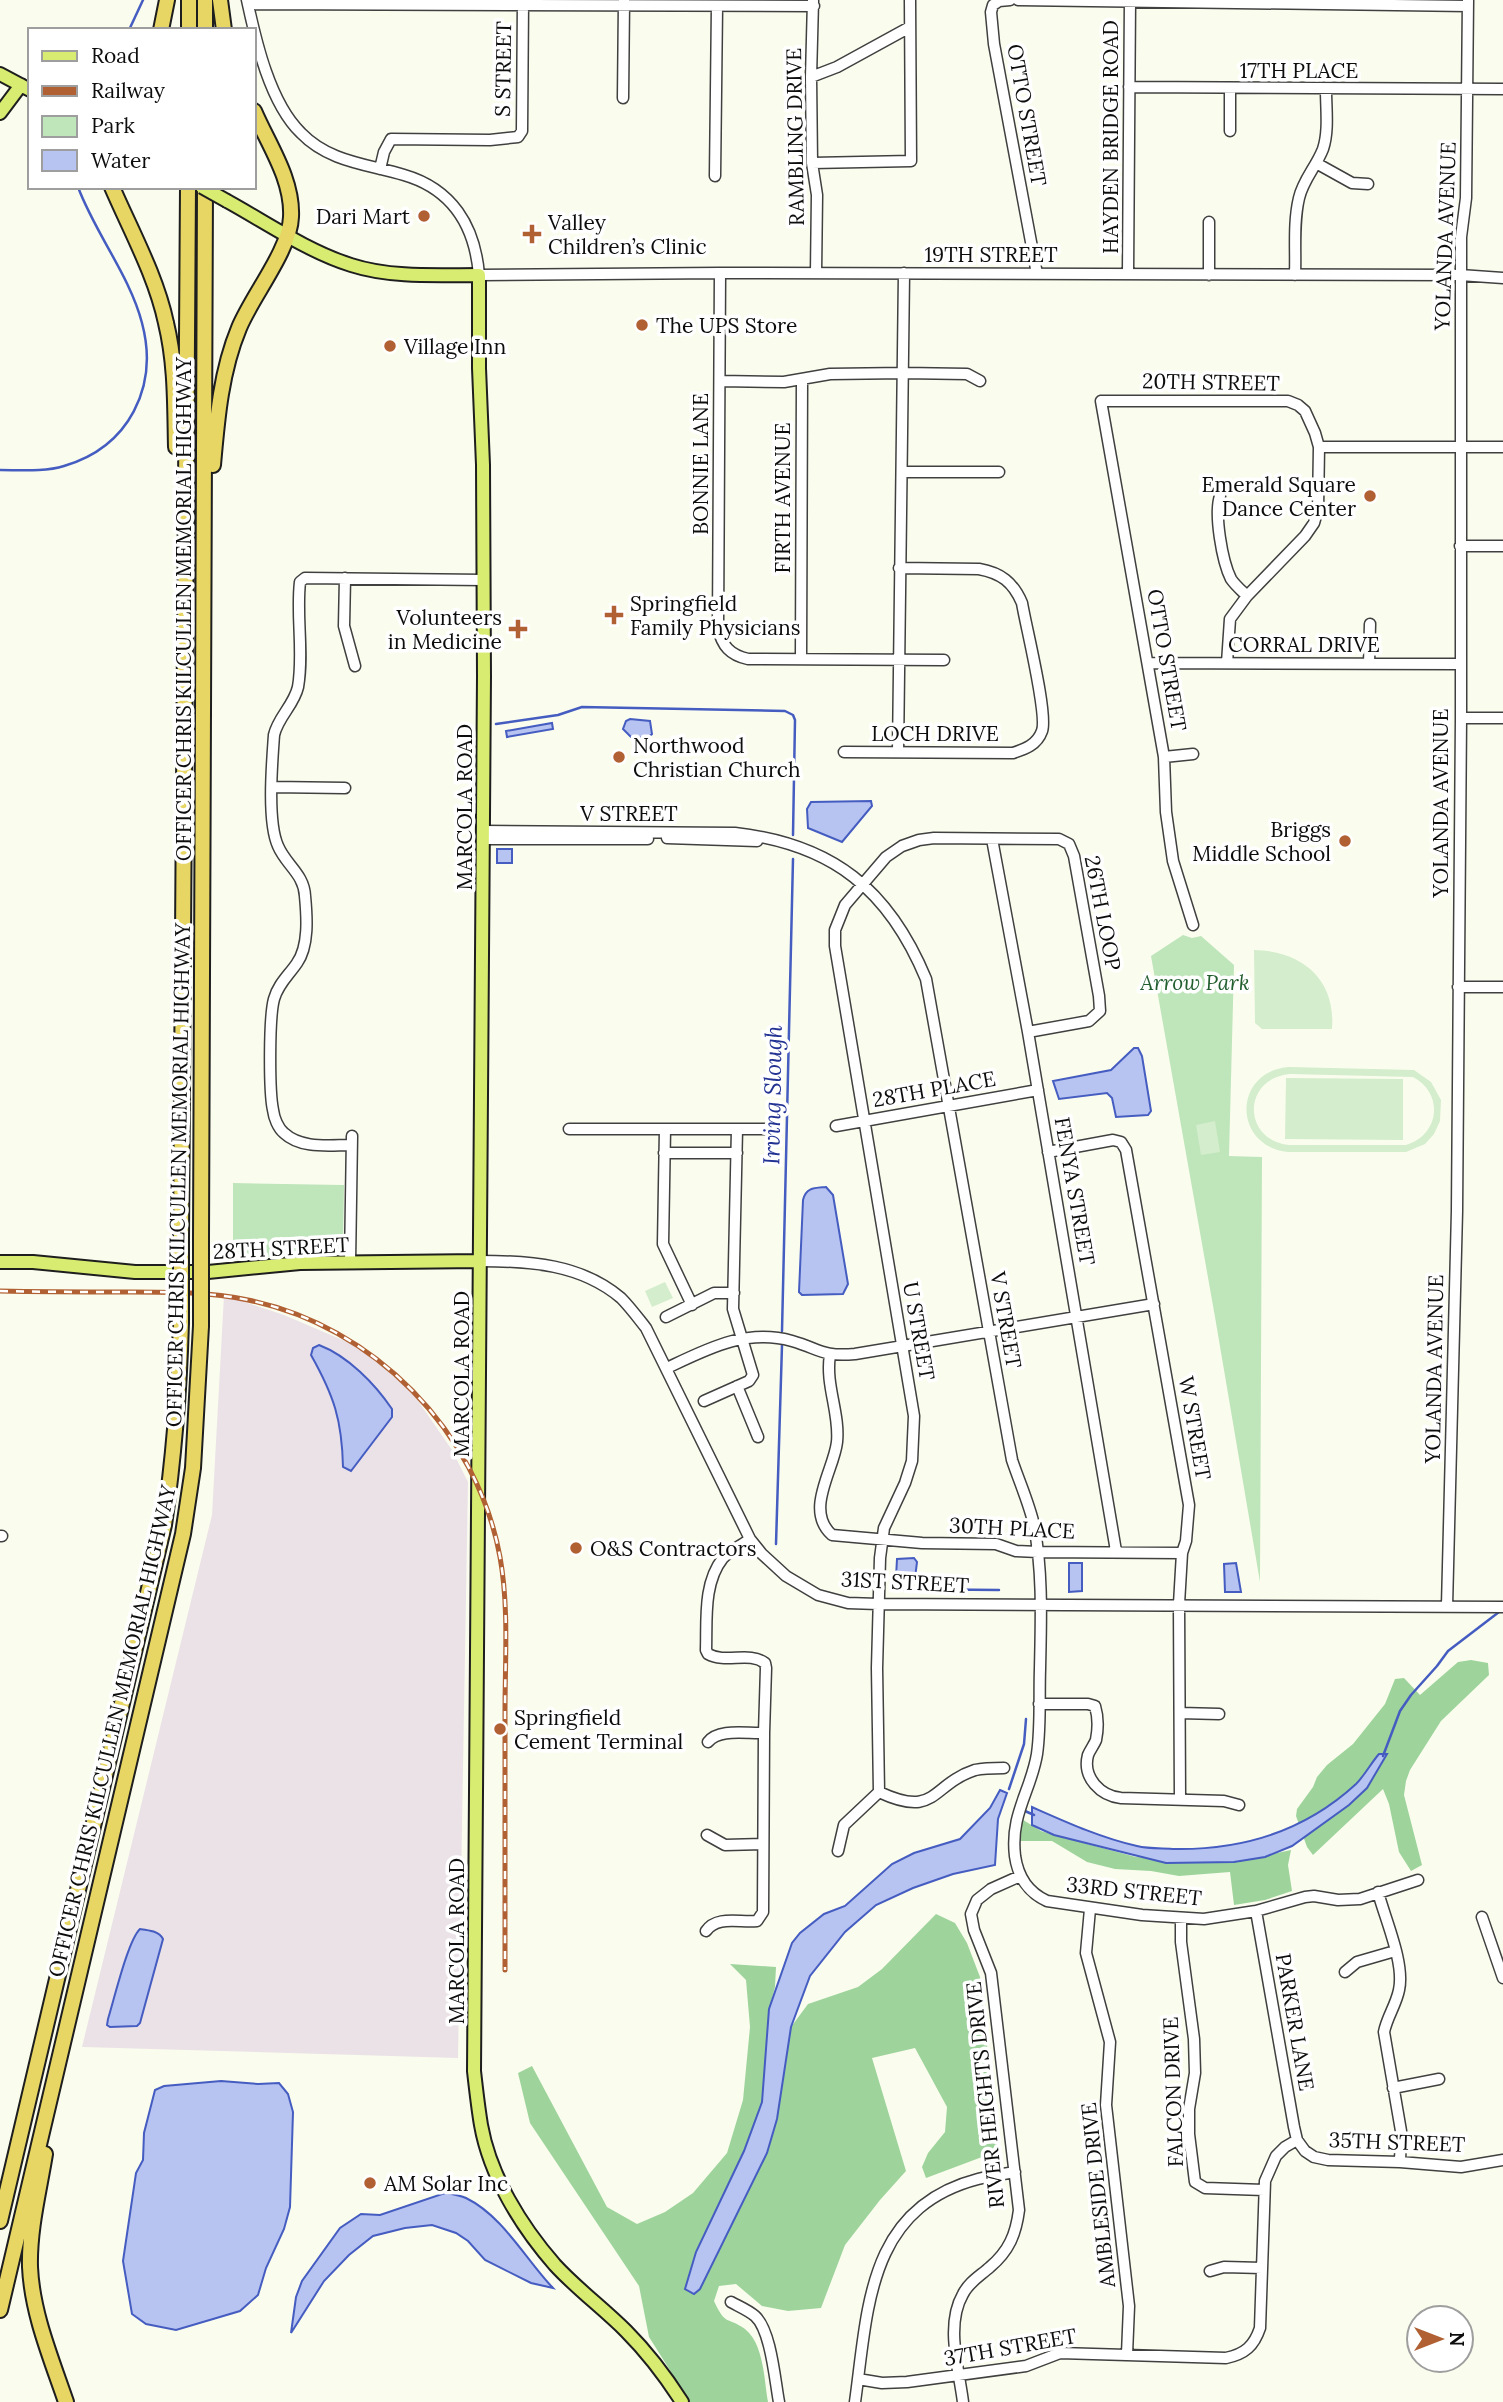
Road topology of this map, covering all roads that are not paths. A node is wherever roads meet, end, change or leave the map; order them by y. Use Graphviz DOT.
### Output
graph roads {
  1 [pos="167,0"];
  2 [pos="190,0"];
  3 [pos="205,0"];
  4 [pos="220,0"];
  5 [pos="910,0"];
  6 [pos="1010,0"];
  7 [pos="1018,0"];
  8 [pos="1130,1"];
  9 [pos="247,2"];
  10 [pos="523,2"];
  11 [pos="624,2"];
  12 [pos="813,3"];
  13 [pos="1468,3"];
  14 [pos="717,6"];
  15 [pos="910,27"];
  16 [pos="161,28"];
  17 [pos="189,28"];
  18 [pos="205,28"];
  19 [pos="224,28"];
  20 [pos="255,28"];
  21 [pos="256,31"];
  22 [pos="0,74"];
  23 [pos="811,77"];
  24 [pos="1129,87"];
  25 [pos="1230,88"];
  26 [pos="27,89"];
  27 [pos="1503,89"];
  28 [pos="1326,90"];
  29 [pos="1468,90"];
  30 [pos="623,98"];
  31 [pos="0,113"];
  32 [pos="256,115"];
  33 [pos="1230,131"];
  34 [pos="812,163"];
  35 [pos="1316,163"];
  36 [pos="380,169"];
  37 [pos="715,176"];
  38 [pos="1368,184"];
  39 [pos="113,189"];
  40 [pos="188,189"];
  41 [pos="204,189"];
  42 [pos="207,189"];
  43 [pos="1209,222"];
  44 [pos="288,236"];
  45 [pos="720,273"];
  46 [pos="816,273"];
  47 [pos="904,273"];
  48 [pos="1037,274"];
  49 [pos="1128,274"];
  50 [pos="479,275"];
  51 [pos="1209,275"];
  52 [pos="1295,275"];
  53 [pos="1460,275"];
  54 [pos="1503,278"];
  55 [pos="904,373"];
  56 [pos="802,379"];
  57 [pos="720,381"];
  58 [pos="980,381"];
  59 [pos="1101,401"];
  60 [pos="1460,446"];
  61 [pos="1319,447"];
  62 [pos="1503,447"];
  63 [pos="902,472"];
  64 [pos="999,472"];
  65 [pos="1220,496"];
  66 [pos="1460,546"];
  67 [pos="1503,546"];
  68 [pos="205,561"];
  69 [pos="899,568"];
  70 [pos="345,579"];
  71 [pos="484,580"];
  72 [pos="1247,596"];
  73 [pos="183,618"];
  74 [pos="1370,624"];
  75 [pos="801,659"];
  76 [pos="898,660"];
  77 [pos="944,660"];
  78 [pos="1148,663"];
  79 [pos="1227,663"];
  80 [pos="1369,664"];
  81 [pos="1460,664"];
  82 [pos="355,666"];
  83 [pos="1461,718"];
  84 [pos="1503,718"];
  85 [pos="844,752"];
  86 [pos="898,752"];
  87 [pos="1194,754"];
  88 [pos="1164,757"];
  89 [pos="273,787"];
  90 [pos="345,788"];
  91 [pos="483,835"];
  92 [pos="992,839"];
  93 [pos="862,884"];
  94 [pos="1193,925"];
  95 [pos="1458,987"];
  96 [pos="1503,987"];
  97 [pos="1028,1032"];
  98 [pos="1038,1090"];
  99 [pos="949,1105"];
  100 [pos="864,1121"];
  101 [pos="836,1126"];
  102 [pos="569,1129"];
  103 [pos="665,1129"];
  104 [pos="737,1129"];
  105 [pos="774,1129"];
  106 [pos="1048,1152"];
  107 [pos="664,1153"];
  108 [pos="737,1153"];
  109 [pos="480,1261"];
  110 [pos="0,1262"];
  111 [pos="350,1263"];
  112 [pos="734,1293"];
  113 [pos="1154,1304"];
  114 [pos="692,1305"];
  115 [pos="666,1317"];
  116 [pos="1076,1317"];
  117 [pos="989,1333"];
  118 [pos="740,1338"];
  119 [pos="902,1347"];
  120 [pos="830,1355"];
  121 [pos="667,1368"];
  122 [pos="737,1386"];
  123 [pos="704,1401"];
  124 [pos="758,1437"];
  125 [pos="750,1539"];
  126 [pos="883,1541"];
  127 [pos="1116,1551"];
  128 [pos="1038,1552"];
  129 [pos="1182,1553"];
  130 [pos="878,1604"];
  131 [pos="1179,1604"];
  132 [pos="1041,1606"];
  133 [pos="1447,1606"];
  134 [pos="1503,1607"];
  135 [pos="1039,1704"];
  136 [pos="1180,1713"];
  137 [pos="1219,1714"];
  138 [pos="764,1733"];
  139 [pos="708,1742"];
  140 [pos="1004,1768"];
  141 [pos="879,1792"];
  142 [pos="1180,1799"];
  143 [pos="1239,1805"];
  144 [pos="707,1835"];
  145 [pos="763,1844"];
  146 [pos="838,1851"];
  147 [pos="1020,1876"];
  148 [pos="1418,1880"];
  149 [pos="1378,1892"];
  150 [pos="1090,1909"];
  151 [pos="1256,1911"];
  152 [pos="1482,1917"];
  153 [pos="1181,1918"];
  154 [pos="706,1931"];
  155 [pos="1395,1951"];
  156 [pos="1501,1961"];
  157 [pos="1345,1972"];
  158 [pos="1503,1978"];
  159 [pos="63,2043"];
  160 [pos="36,2067"];
  161 [pos="1439,2079"];
  162 [pos="1393,2088"];
  163 [pos="1297,2140"];
  164 [pos="1503,2160"];
  165 [pos="1400,2162"];
  166 [pos="1015,2172"];
  167 [pos="0,2178"];
  168 [pos="1264,2190"];
  169 [pos="0,2221"];
  170 [pos="1262,2268"];
  171 [pos="1210,2270"];
  172 [pos="731,2302"];
  173 [pos="0,2310"];
  174 [pos="1127,2354"];
  175 [pos="960,2376"];
  176 [pos="858,2379"];
  177 [pos="66,2402"];
  178 [pos="682,2402"];
  179 [pos="779,2402"];
  180 [pos="855,2402"];
  181 [pos="963,2402"];
  1 -- 16 [label="highway"];
  2 -- 17 [label="highway"];
  3 -- 18 [label="highway"];
  4 -- 19 [label="highway"];
  5 -- 15 [label="street"];
  6 -- 48 [label="street, OTTO STREET"];
  7 -- 8 [label="street"];
  8 -- 13 [label="street"];
  8 -- 24 [label="street, HAYDEN BRIDGE ROAD"];
  9 -- 10 [label="street"];
  9 -- 20 [label="street"];
  10 -- 11 [label="street"];
  10 -- 36 [label="street, S STREET"];
  11 -- 14 [label="street"];
  11 -- 30 [label="street"];
  12 -- 14 [label="street"];
  12 -- 23 [label="street, RAMBLING DRIVE"];
  13 -- 29 [label="street, YOLANDA AVENUE"];
  14 -- 37 [label="street"];
  15 -- 23 [label="street"];
  15 -- 34 [label="street"];
  21 -- 36 [label="street"];
  22 -- 26 [label="main road"];
  23 -- 34 [label="street, RAMBLING DRIVE"];
  24 -- 25 [label="street, 17TH PLACE"];
  24 -- 49 [label="street, HAYDEN BRIDGE ROAD"];
  25 -- 28 [label="street, 17TH PLACE"];
  25 -- 33 [label="street"];
  26 -- 31 [label="main road"];
  27 -- 29 [label="street, 17TH PLACE"];
  28 -- 29 [label="street, 17TH PLACE"];
  28 -- 35 [label="street"];
  29 -- 53 [label="street, YOLANDA AVENUE"];
  32 -- 44 [label="highway"];
  34 -- 46 [label="street, RAMBLING DRIVE"];
  35 -- 38 [label="street"];
  35 -- 52 [label="street"];
  36 -- 50 [label="street"];
  39 -- 73 [label="highway"];
  40 -- 73 [label="highway, OFFICER CHRIS KILCULLEN MEMORIAL HIGHWAY"];
  41 -- 68 [label="highway, OFFICER CHRIS KILCULLEN MEMORIAL HIGHWAY"];
  42 -- 44 [label="main road, bridge"];
  43 -- 51 [label="street"];
  44 -- 50 [label="main road"];
  44 -- 68 [label="highway"];
  45 -- 46 [label="street, 19TH STREET"];
  45 -- 50 [label="street, 19TH STREET"];
  45 -- 57 [label="street, BONNIE LANE"];
  46 -- 47 [label="street, 19TH STREET"];
  47 -- 48 [label="street, 19TH STREET"];
  47 -- 55 [label="street"];
  48 -- 49 [label="street, 19TH STREET"];
  49 -- 51 [label="street, 19TH STREET"];
  50 -- 71 [label="main road, MARCOLA ROAD"];
  51 -- 52 [label="street, 19TH STREET"];
  52 -- 53 [label="street, 19TH STREET"];
  53 -- 54 [label="street, 19TH STREET"];
  53 -- 60 [label="street, YOLANDA AVENUE"];
  55 -- 56 [label="street"];
  55 -- 58 [label="street"];
  55 -- 63 [label="street"];
  56 -- 57 [label="street"];
  56 -- 75 [label="street, FIRTH AVENUE"];
  57 -- 75 [label="street, BONNIE LANE"];
  59 -- 61 [label="street, 20TH STREET"];
  59 -- 78 [label="street, OTTO STREET"];
  60 -- 61 [label="street"];
  60 -- 62 [label="street"];
  60 -- 66 [label="street, YOLANDA AVENUE"];
  61 -- 72 [label="street"];
  63 -- 64 [label="street"];
  63 -- 69 [label="street"];
  65 -- 72 [label="street"];
  66 -- 67 [label="street"];
  66 -- 81 [label="street, YOLANDA AVENUE"];
  68 -- 159 [label="highway, OFFICER CHRIS KILCULLEN MEMORIAL HIGHWAY, bridge"];
  69 -- 76 [label="street"];
  69 -- 86 [label="street, LOCH DRIVE"];
  70 -- 71 [label="street"];
  70 -- 82 [label="street"];
  70 -- 89 [label="street"];
  71 -- 91 [label="main road, MARCOLA ROAD"];
  72 -- 79 [label="street"];
  73 -- 160 [label="highway, OFFICER CHRIS KILCULLEN MEMORIAL HIGHWAY, bridge"];
  74 -- 80 [label="street"];
  75 -- 76 [label="street"];
  76 -- 77 [label="street"];
  76 -- 86 [label="street"];
  78 -- 79 [label="street, CORRAL DRIVE"];
  78 -- 88 [label="street, OTTO STREET"];
  79 -- 80 [label="street, CORRAL DRIVE"];
  80 -- 81 [label="street, CORRAL DRIVE"];
  81 -- 83 [label="street, YOLANDA AVENUE"];
  83 -- 84 [label="street"];
  83 -- 95 [label="street, YOLANDA AVENUE"];
  85 -- 86 [label="street, LOCH DRIVE"];
  87 -- 88 [label="street"];
  88 -- 94 [label="street, OTTO STREET"];
  89 -- 90 [label="street"];
  89 -- 111 [label="street"];
  91 -- 93 [label="street, V STREET"];
  91 -- 109 [label="main road, MARCOLA ROAD"];
  92 -- 93 [label="street, 26TH LOOP"];
  92 -- 97 [label="street, FENYA STREET"];
  92 -- 97 [label="street, 26TH LOOP"];
  93 -- 99 [label="street, V STREET"];
  93 -- 100 [label="street, U STREET"];
  95 -- 96 [label="street"];
  95 -- 133 [label="street, YOLANDA AVENUE"];
  97 -- 98 [label="street, FENYA STREET"];
  98 -- 99 [label="street, 28TH PLACE"];
  98 -- 106 [label="street, FENYA STREET"];
  99 -- 100 [label="street, 28TH PLACE"];
  99 -- 117 [label="street, V STREET"];
  100 -- 101 [label="street, 28TH PLACE"];
  100 -- 119 [label="street, U STREET"];
  102 -- 103 [label="street"];
  103 -- 104 [label="street"];
  103 -- 107 [label="street"];
  104 -- 105 [label="street"];
  104 -- 108 [label="street"];
  106 -- 113 [label="street, W STREET"];
  106 -- 116 [label="street, FENYA STREET"];
  107 -- 108 [label="street"];
  107 -- 114 [label="street"];
  108 -- 112 [label="street"];
  109 -- 111 [label="main road, 28TH STREET"];
  109 -- 121 [label="street, 31ST STREET"];
  109 -- 178 [label="main road, MARCOLA ROAD"];
  110 -- 111 [label="main road, 28TH STREET"];
  112 -- 114 [label="street"];
  112 -- 118 [label="street"];
  113 -- 116 [label="street"];
  113 -- 129 [label="street, W STREET"];
  114 -- 115 [label="street"];
  116 -- 117 [label="street"];
  116 -- 127 [label="street, FENYA STREET"];
  117 -- 119 [label="street"];
  117 -- 128 [label="street, V STREET"];
  118 -- 120 [label="street"];
  118 -- 121 [label="street"];
  118 -- 122 [label="street"];
  119 -- 120 [label="street"];
  119 -- 126 [label="street, U STREET"];
  120 -- 126 [label="street, 30TH PLACE"];
  121 -- 125 [label="street, 31ST STREET"];
  122 -- 123 [label="street"];
  122 -- 124 [label="street"];
  125 -- 130 [label="street, 31ST STREET"];
  125 -- 138 [label="street"];
  126 -- 128 [label="street, 30TH PLACE"];
  126 -- 130 [label="street, U STREET"];
  127 -- 128 [label="street, 30TH PLACE"];
  127 -- 129 [label="street, 30TH PLACE"];
  128 -- 132 [label="street, V STREET"];
  129 -- 131 [label="street, W STREET"];
  130 -- 132 [label="street, 31ST STREET"];
  130 -- 141 [label="street, U STREET"];
  131 -- 132 [label="street, 31ST STREET"];
  131 -- 133 [label="street, 31ST STREET"];
  131 -- 136 [label="street, W STREET"];
  132 -- 135 [label="street, V STREET"];
  133 -- 134 [label="street, 31ST STREET"];
  135 -- 142 [label="street"];
  135 -- 147 [label="street, V STREET"];
  136 -- 137 [label="street"];
  136 -- 142 [label="street, W STREET"];
  138 -- 139 [label="street"];
  138 -- 145 [label="street"];
  140 -- 141 [label="street"];
  141 -- 146 [label="street"];
  142 -- 143 [label="street"];
  144 -- 145 [label="street"];
  145 -- 154 [label="street"];
  147 -- 150 [label="street, 33RD STREET"];
  147 -- 166 [label="street, RIVER HEIGHTS DRIVE"];
  148 -- 149 [label="street, 33RD STREET"];
  149 -- 151 [label="street, 33RD STREET"];
  149 -- 155 [label="street"];
  150 -- 153 [label="street, 33RD STREET"];
  150 -- 174 [label="street, AMBLESIDE DRIVE"];
  151 -- 153 [label="street, 33RD STREET"];
  151 -- 163 [label="street, PARKER LANE"];
  152 -- 156 [label="street"];
  153 -- 168 [label="street, FALCON DRIVE"];
  155 -- 157 [label="street"];
  155 -- 162 [label="street"];
  156 -- 158 [label="street"];
  159 -- 173 [label="highway, OFFICER CHRIS KILCULLEN MEMORIAL HIGHWAY"];
  159 -- 177 [label="highway"];
  160 -- 167 [label="highway"];
  160 -- 169 [label="highway, OFFICER CHRIS KILCULLEN MEMORIAL HIGHWAY"];
  161 -- 162 [label="street"];
  162 -- 165 [label="street"];
  163 -- 165 [label="street, 35TH STREET"];
  163 -- 168 [label="street"];
  164 -- 165 [label="street, 35TH STREET"];
  166 -- 175 [label="street, RIVER HEIGHTS DRIVE"];
  166 -- 176 [label="street"];
  168 -- 170 [label="street"];
  170 -- 171 [label="street"];
  170 -- 174 [label="street, 37TH STREET"];
  172 -- 179 [label="street"];
  174 -- 175 [label="street, 37TH STREET"];
  175 -- 176 [label="street, 37TH STREET"];
  175 -- 181 [label="street, RIVER HEIGHTS DRIVE"];
  176 -- 180 [label="street"];
}
